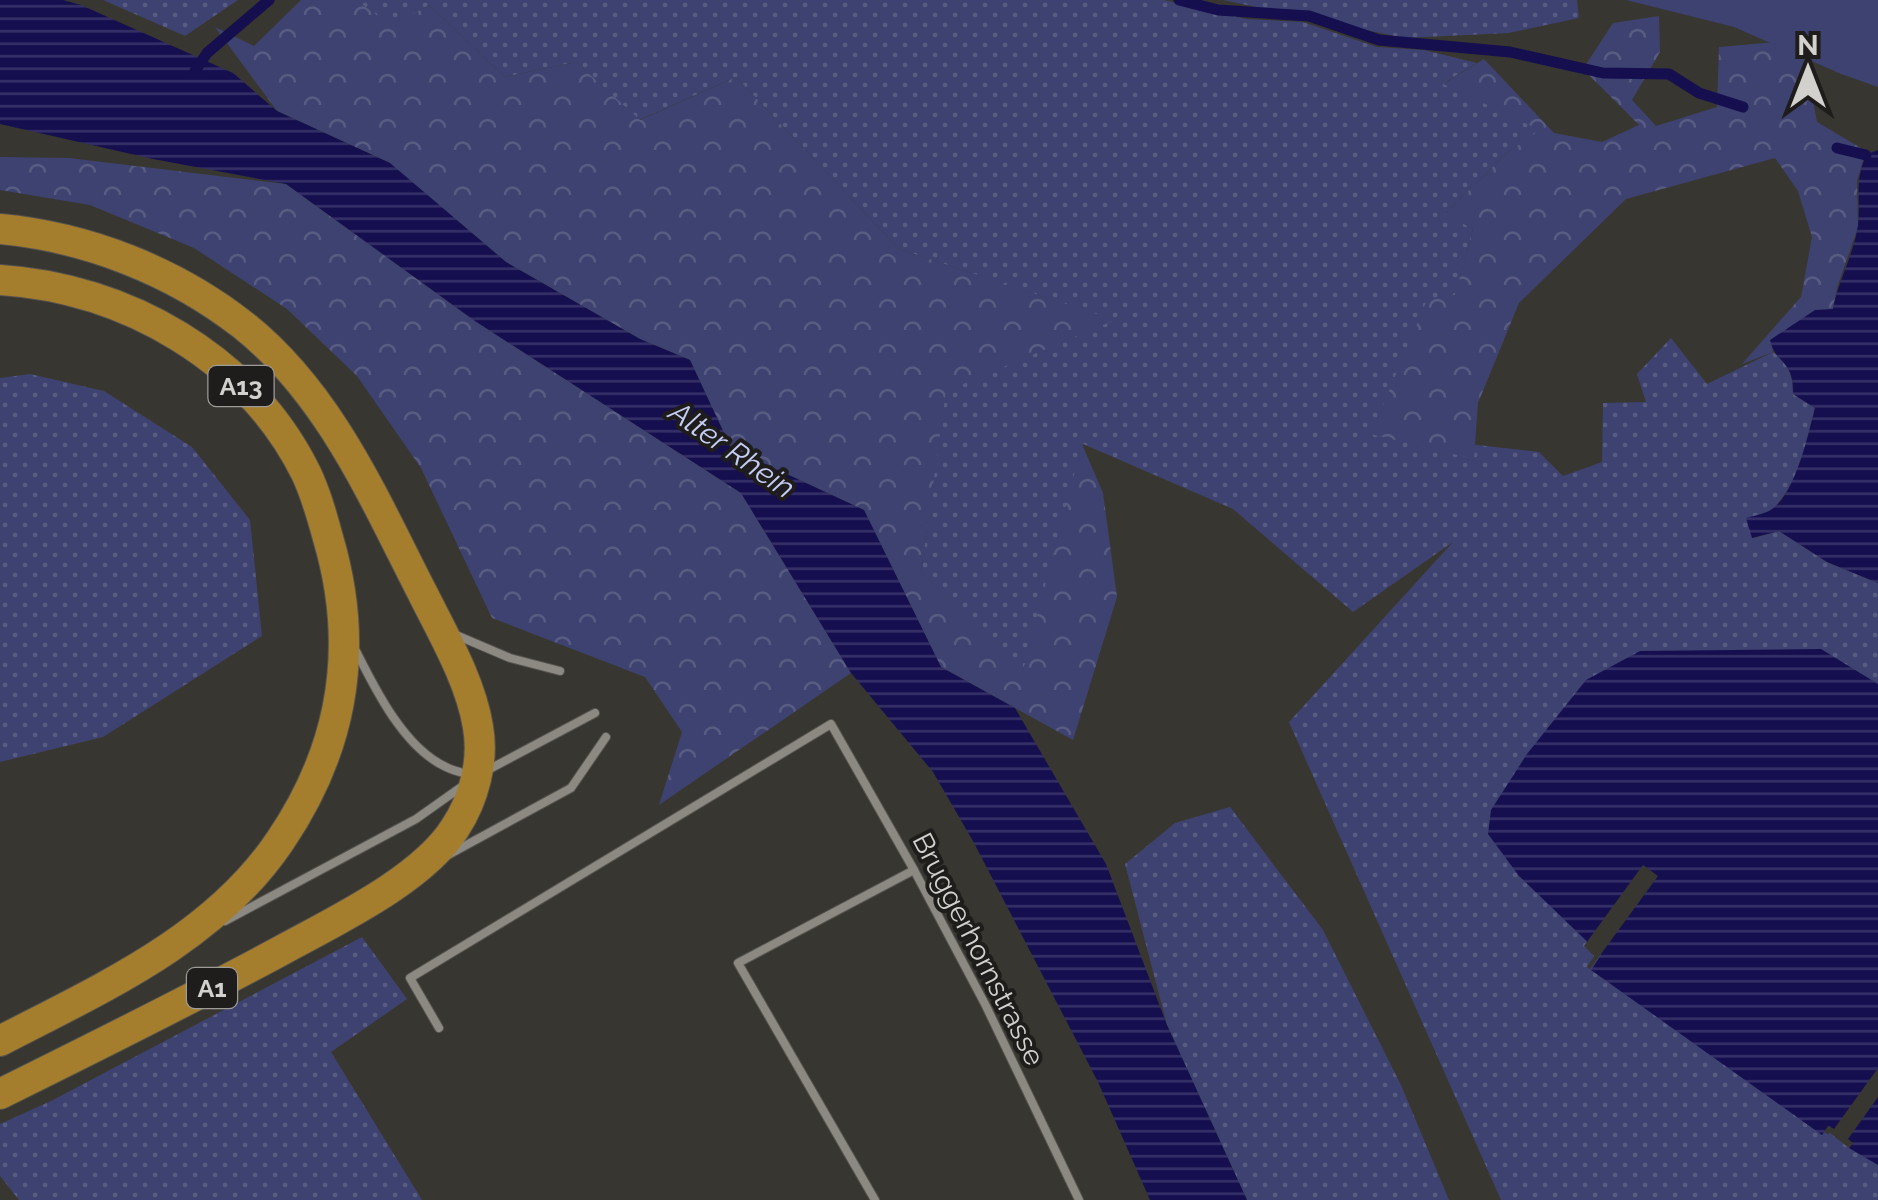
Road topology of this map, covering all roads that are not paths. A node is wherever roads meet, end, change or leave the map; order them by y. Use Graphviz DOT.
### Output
graph roads {
  1 [pos="0,229"];
  2 [pos="0,280"];
  3 [pos="344,627"];
  4 [pos="439,627"];
  5 [pos="560,671"];
  6 [pos="595,713"];
  7 [pos="606,737"];
  8 [pos="476,777"];
  9 [pos="914,870"];
  10 [pos="409,876"];
  11 [pos="224,922"];
  12 [pos="207,931"];
  13 [pos="141,966"];
  14 [pos="439,1028"];
  15 [pos="0,1041"];
  16 [pos="4,1092"];
  17 [pos="875,1200"];
  18 [pos="1078,1200"];
  1 -- 4 [label="highway, A1"];
  2 -- 3 [label="highway, A13"];
  3 -- 8 [label="lane"];
  3 -- 13 [label="highway, A13"];
  4 -- 5 [label="lane"];
  4 -- 8 [label="highway, A1"];
  6 -- 8 [label="lane"];
  7 -- 10 [label="lane"];
  8 -- 10 [label="highway, A1"];
  8 -- 11 [label="lane"];
  9 -- 14 [label="lane, Bruggerhornstrasse"];
  9 -- 17 [label="lane"];
  9 -- 18 [label="lane, Bruggerhornstrasse"];
  10 -- 16 [label="highway, A1"];
  12 -- 13 [label="lane"];
  13 -- 15 [label="highway, A13"];
}
